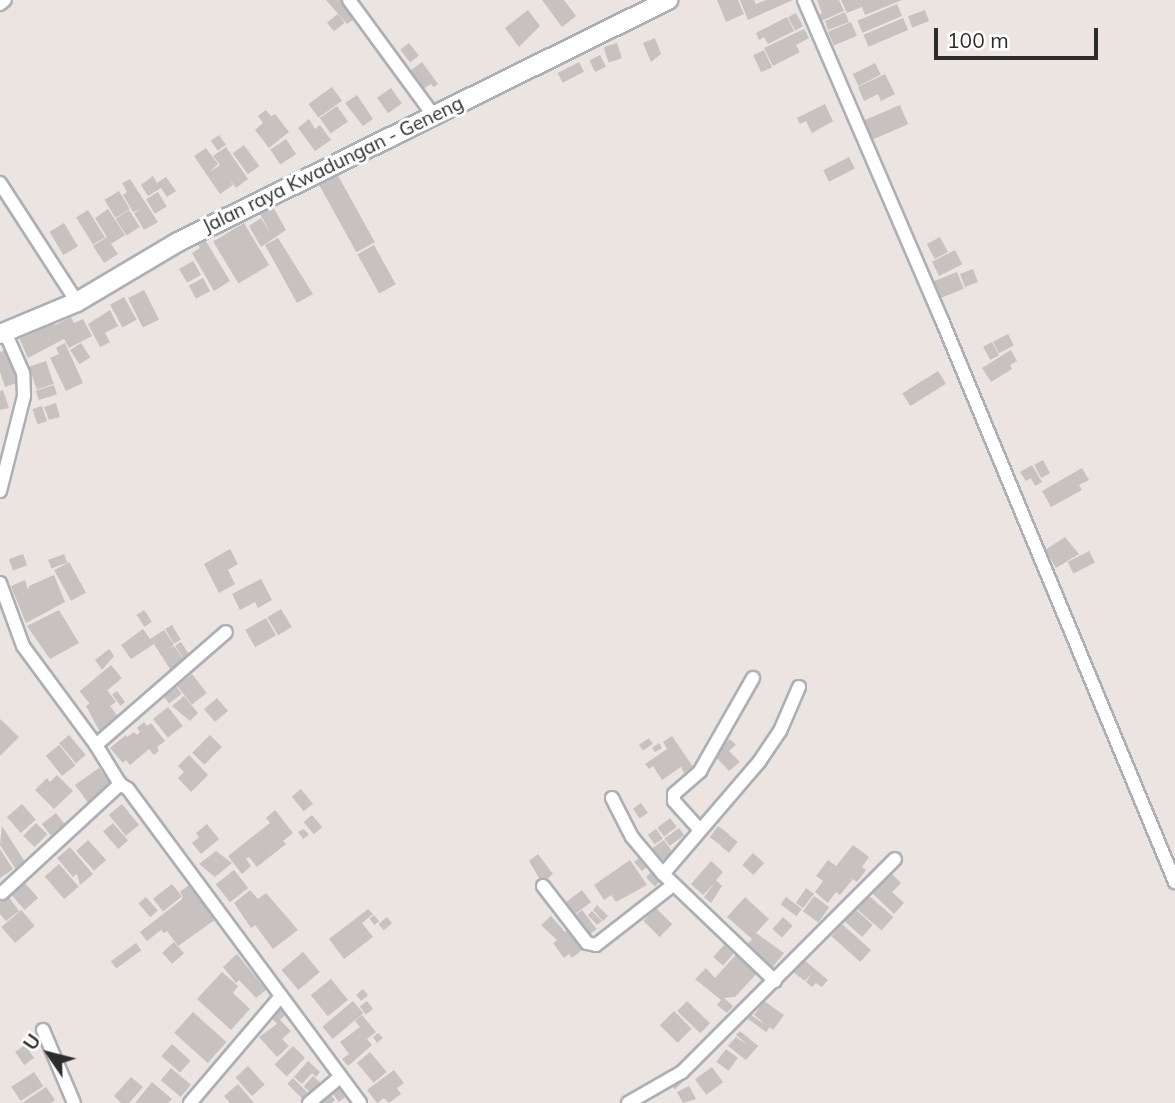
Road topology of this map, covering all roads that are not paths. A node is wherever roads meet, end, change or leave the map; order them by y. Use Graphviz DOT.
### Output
graph roads {
  1 [pos="5,0"];
  2 [pos="349,0"];
  3 [pos="668,0"];
  4 [pos="804,0"];
  5 [pos="0,4"];
  6 [pos="433,116"];
  7 [pos="0,183"];
  8 [pos="76,302"];
  9 [pos="2,333"];
  10 [pos="0,491"];
  11 [pos="0,583"];
  12 [pos="226,632"];
  13 [pos="753,678"];
  14 [pos="799,687"];
  15 [pos="96,745"];
  16 [pos="120,784"];
  17 [pos="612,798"];
  18 [pos="700,830"];
  19 [pos="895,859"];
  20 [pos="663,874"];
  21 [pos="1175,882"];
  22 [pos="673,885"];
  23 [pos="543,886"];
  24 [pos="2,893"];
  25 [pos="775,981"];
  26 [pos="281,996"];
  27 [pos="43,1030"];
  28 [pos="340,1077"];
  29 [pos="74,1103"];
  30 [pos="190,1103"];
  31 [pos="309,1103"];
  32 [pos="360,1103"];
  33 [pos="628,1103"];
  1 -- 5 [label="street"];
  2 -- 6 [label="street"];
  3 -- 6 [label="main road, Jalan raya Kwadungan - Geneng"];
  4 -- 21 [label="street"];
  6 -- 8 [label="main road, Jalan raya Kwadungan - Geneng"];
  7 -- 8 [label="street"];
  8 -- 9 [label="main road, Jalan raya Kwadungan - Geneng"];
  9 -- 10 [label="street"];
  11 -- 15 [label="street"];
  12 -- 15 [label="street"];
  13 -- 18 [label="street"];
  14 -- 18 [label="street"];
  15 -- 16 [label="street"];
  16 -- 24 [label="street"];
  16 -- 26 [label="street"];
  17 -- 20 [label="street"];
  18 -- 20 [label="street"];
  19 -- 25 [label="street"];
  20 -- 22 [label="street"];
  22 -- 23 [label="street"];
  22 -- 25 [label="street"];
  25 -- 33 [label="street"];
  26 -- 28 [label="street"];
  26 -- 30 [label="street"];
  27 -- 29 [label="street"];
  28 -- 31 [label="street"];
  28 -- 32 [label="street"];
}
